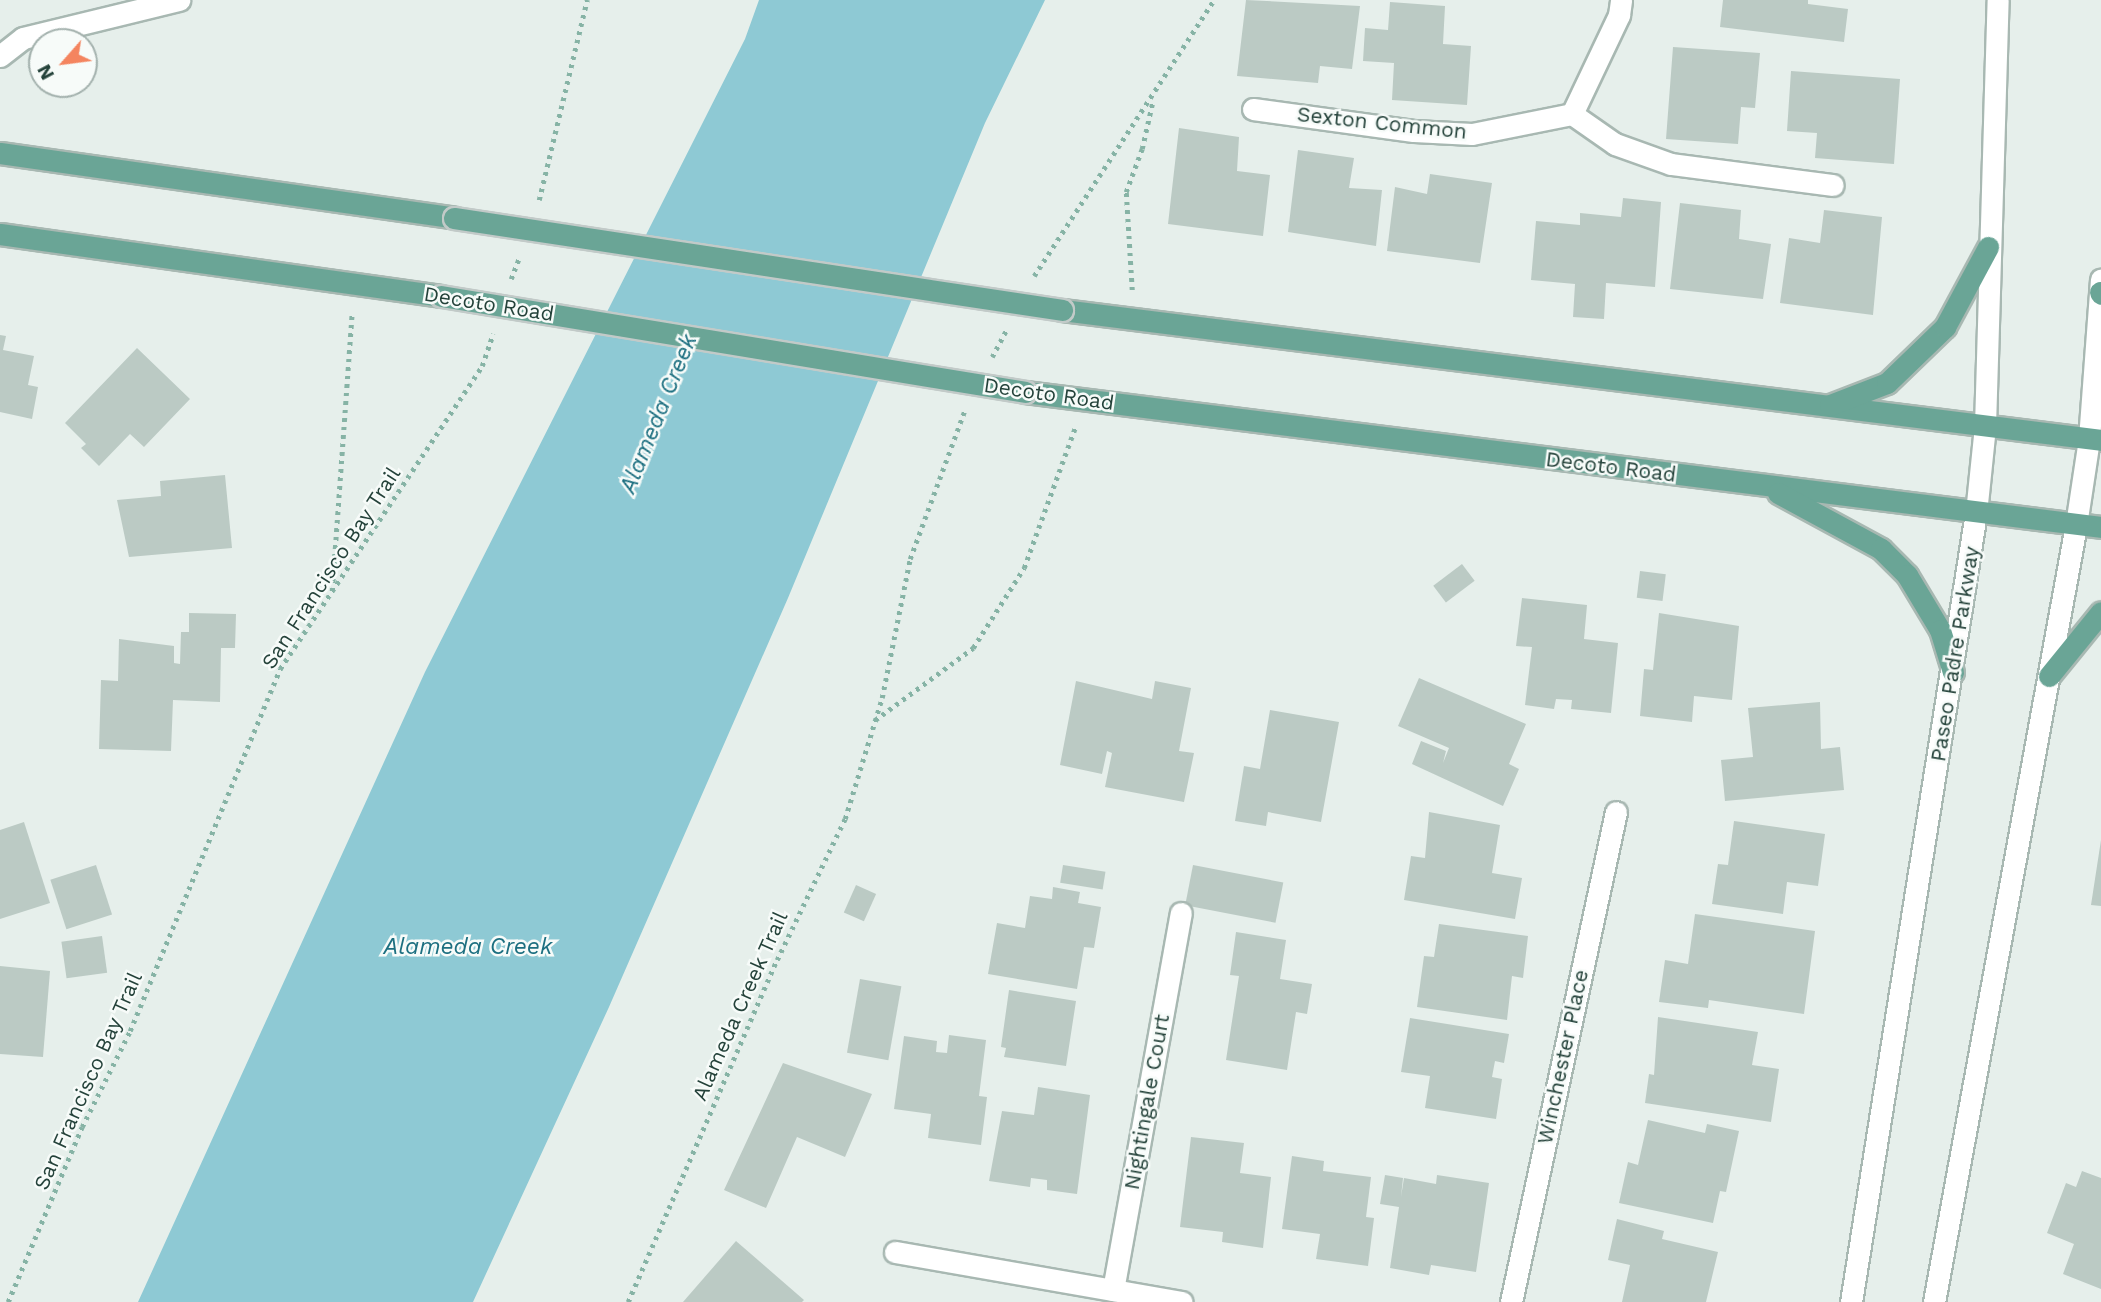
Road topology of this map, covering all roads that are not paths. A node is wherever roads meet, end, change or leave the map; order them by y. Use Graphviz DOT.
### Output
graph roads {
  1 [pos="179,0"];
  2 [pos="1621,0"];
  3 [pos="1998,0"];
  4 [pos="0,56"];
  5 [pos="1253,109"];
  6 [pos="1572,114"];
  7 [pos="0,153"];
  8 [pos="1833,185"];
  9 [pos="0,234"];
  10 [pos="1988,247"];
  11 [pos="2101,289"];
  12 [pos="1827,406"];
  13 [pos="1985,426"];
  14 [pos="2095,440"];
  15 [pos="1767,487"];
  16 [pos="1976,513"];
  17 [pos="2076,524"];
  18 [pos="2101,527"];
  19 [pos="2101,611"];
  20 [pos="1952,672"];
  21 [pos="2049,676"];
  22 [pos="1616,812"];
  23 [pos="1181,913"];
  24 [pos="895,1252"];
  25 [pos="1113,1290"];
  26 [pos="1182,1302"];
  27 [pos="1511,1302"];
  28 [pos="1851,1302"];
  29 [pos="1934,1302"];
  1 -- 4 [label="main road"];
  2 -- 6 [label="main road"];
  3 -- 10 [label="main road, Paseo Padre Parkway"];
  5 -- 6 [label="main road, Sexton Common"];
  6 -- 8 [label="main road"];
  7 -- 12 [label="main road, bridge"];
  9 -- 15 [label="main road, Decoto Road, bridge"];
  10 -- 12 [label="main road"];
  10 -- 13 [label="main road, Paseo Padre Parkway"];
  11 -- 14 [label="main road"];
  12 -- 13 [label="main road"];
  13 -- 14 [label="main road"];
  13 -- 16 [label="main road, Paseo Padre Parkway"];
  14 -- 17 [label="main road"];
  15 -- 16 [label="main road, Decoto Road"];
  15 -- 20 [label="main road"];
  16 -- 17 [label="main road, Decoto Road"];
  16 -- 20 [label="main road, Paseo Padre Parkway"];
  17 -- 18 [label="main road, Decoto Road"];
  17 -- 21 [label="main road"];
  19 -- 21 [label="main road"];
  20 -- 28 [label="main road, Paseo Padre Parkway"];
  21 -- 29 [label="main road"];
  22 -- 27 [label="main road, Winchester Place"];
  23 -- 25 [label="main road, Nightingale Court"];
  24 -- 25 [label="main road"];
  25 -- 26 [label="main road"];
}
